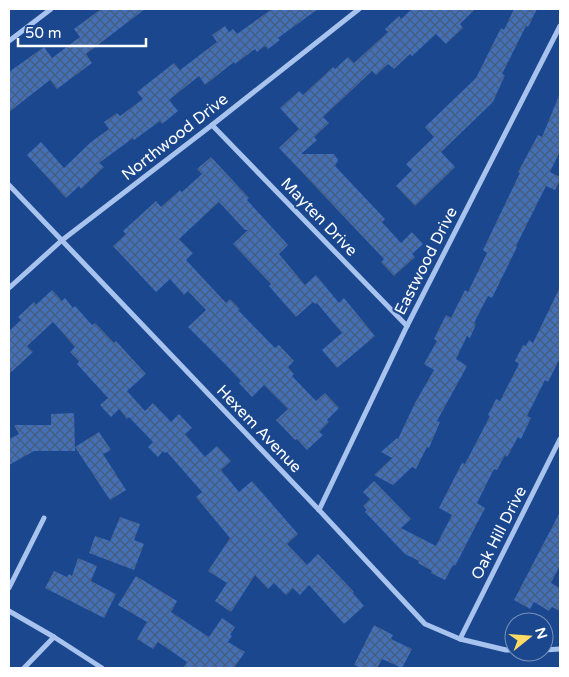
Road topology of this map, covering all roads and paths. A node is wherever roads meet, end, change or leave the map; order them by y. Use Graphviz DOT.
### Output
graph roads {
  1 [pos="51,9"];
  2 [pos="358,9"];
  3 [pos="560,26"];
  4 [pos="9,41"];
  5 [pos="212,125"];
  6 [pos="9,185"];
  7 [pos="61,241"];
  8 [pos="9,288"];
  9 [pos="407,326"];
  10 [pos="560,439"];
  11 [pos="318,510"];
  12 [pos="44,518"];
  13 [pos="9,588"];
  14 [pos="9,611"];
  15 [pos="54,637"];
  16 [pos="460,639"];
  17 [pos="504,650"];
  18 [pos="24,668"];
  19 [pos="102,668"];
  1 -- 4 [label="street"];
  2 -- 5 [label="street, Northwood Drive"];
  3 -- 9 [label="street, Eastwood Drive"];
  5 -- 7 [label="street, Northwood Drive"];
  5 -- 9 [label="street, Mayten Drive"];
  6 -- 7 [label="street, Hexem Avenue"];
  7 -- 8 [label="street, Northwood Drive"];
  7 -- 11 [label="street, Hexem Avenue"];
  9 -- 11 [label="street, Eastwood Drive"];
  10 -- 16 [label="street, Oak Hill Drive"];
  11 -- 16 [label="street, Hexem Avenue"];
  12 -- 13 [label="street"];
  14 -- 15 [label="street"];
  15 -- 18 [label="street"];
  15 -- 19 [label="street"];
  16 -- 17 [label="street, Hexem Avenue"];
}
